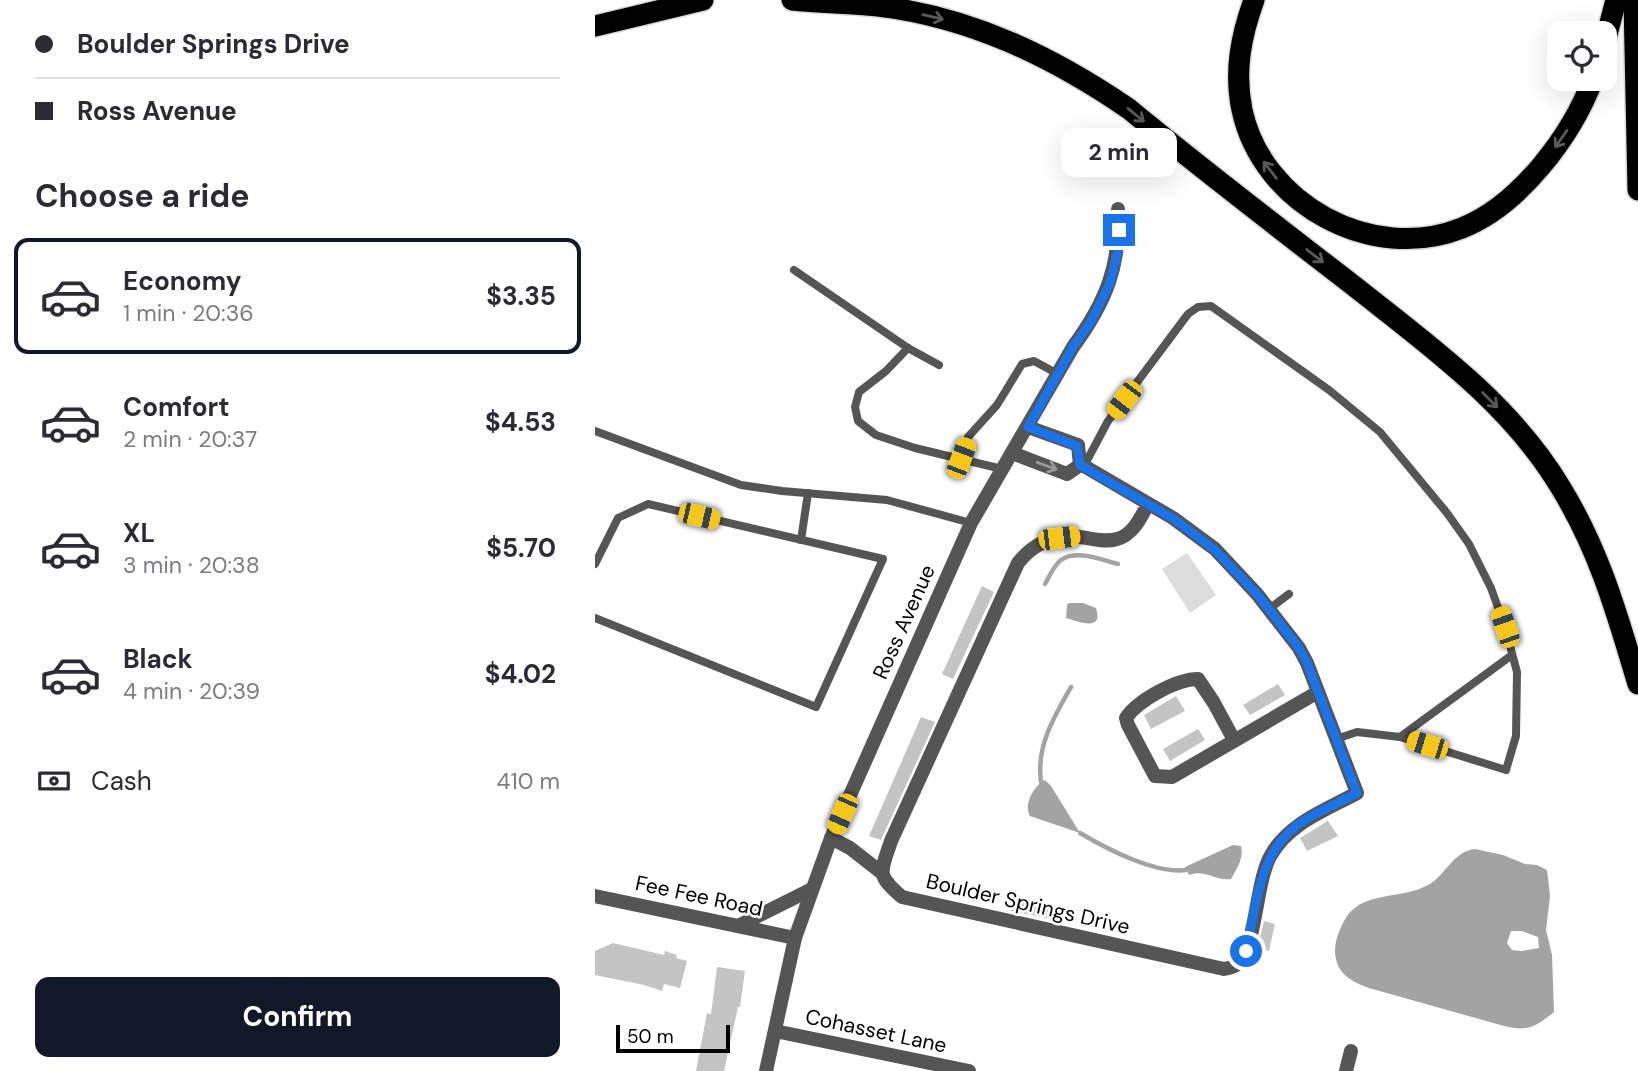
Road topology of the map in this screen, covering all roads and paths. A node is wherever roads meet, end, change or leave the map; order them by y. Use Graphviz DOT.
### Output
graph roads {
  1 [pos="703,0"];
  2 [pos="792,0"];
  3 [pos="1254,0"];
  4 [pos="1616,0"];
  5 [pos="1634,0"];
  6 [pos="1610,21"];
  7 [pos="595,26"];
  8 [pos="1588,91"];
  9 [pos="1638,190"];
  10 [pos="1118,209"];
  11 [pos="794,270"];
  12 [pos="908,348"];
  13 [pos="939,365"];
  14 [pos="1058,374"];
  15 [pos="1028,427"];
  16 [pos="595,431"];
  17 [pos="1012,453"];
  18 [pos="961,458"];
  19 [pos="1082,466"];
  20 [pos="1002,469"];
  21 [pos="808,493"];
  22 [pos="1148,503"];
  23 [pos="971,523"];
  24 [pos="801,540"];
  25 [pos="595,564"];
  26 [pos="1289,594"];
  27 [pos="1269,609"];
  28 [pos="595,618"];
  29 [pos="1512,654"];
  30 [pos="1638,684"];
  31 [pos="1318,692"];
  32 [pos="1400,737"];
  33 [pos="1336,739"];
  34 [pos="1234,740"];
  35 [pos="831,838"];
  36 [pos="882,873"];
  37 [pos="812,889"];
  38 [pos="595,896"];
  39 [pos="738,926"];
  40 [pos="795,938"];
  41 [pos="775,1031"];
  42 [pos="1351,1051"];
  43 [pos="766,1071"];
  44 [pos="969,1071"];
  45 [pos="1346,1071"];
  1 -- 7 [label="highway"];
  2 -- 30 [label="highway, one-way"];
  8 -- 3 [label="highway, one-way"];
  4 -- 6 [label="highway"];
  5 -- 9 [label="highway"];
  10 -- 14 [label="street, Ross Avenue"];
  11 -- 12 [label="lane"];
  12 -- 13 [label="lane"];
  12 -- 18 [label="lane"];
  14 -- 15 [label="street, Ross Avenue"];
  14 -- 18 [label="lane"];
  15 -- 17 [label="street, Ross Avenue"];
  15 -- 19 [label="street"];
  16 -- 21 [label="lane"];
  17 -- 19 [label="street, one-way"];
  17 -- 20 [label="street, Ross Avenue"];
  18 -- 20 [label="lane"];
  19 -- 22 [label="street"];
  19 -- 29 [label="lane"];
  20 -- 23 [label="street, Ross Avenue"];
  21 -- 23 [label="lane"];
  21 -- 24 [label="lane"];
  22 -- 27 [label="street"];
  22 -- 36 [label="street"];
  23 -- 35 [label="street, Ross Avenue"];
  24 -- 25 [label="lane"];
  24 -- 28 [label="lane"];
  26 -- 27 [label="lane"];
  27 -- 31 [label="street"];
  29 -- 32 [label="lane"];
  29 -- 32 [label="lane"];
  31 -- 33 [label="street"];
  31 -- 34 [label="street"];
  32 -- 33 [label="lane"];
  33 -- 36 [label="street, Boulder Springs Drive"];
  34 -- 34 [label="street"];
  35 -- 36 [label="street"];
  35 -- 37 [label="street, Ross Avenue"];
  37 -- 39 [label="street"];
  37 -- 40 [label="street, Ross Avenue"];
  38 -- 39 [label="street, Fee Fee Road"];
  39 -- 40 [label="street, Fee Fee Road"];
  40 -- 41 [label="street, Ross Avenue"];
  41 -- 43 [label="street, Ross Avenue"];
  41 -- 44 [label="street, Cohasset Lane"];
  42 -- 45 [label="street"];
}
